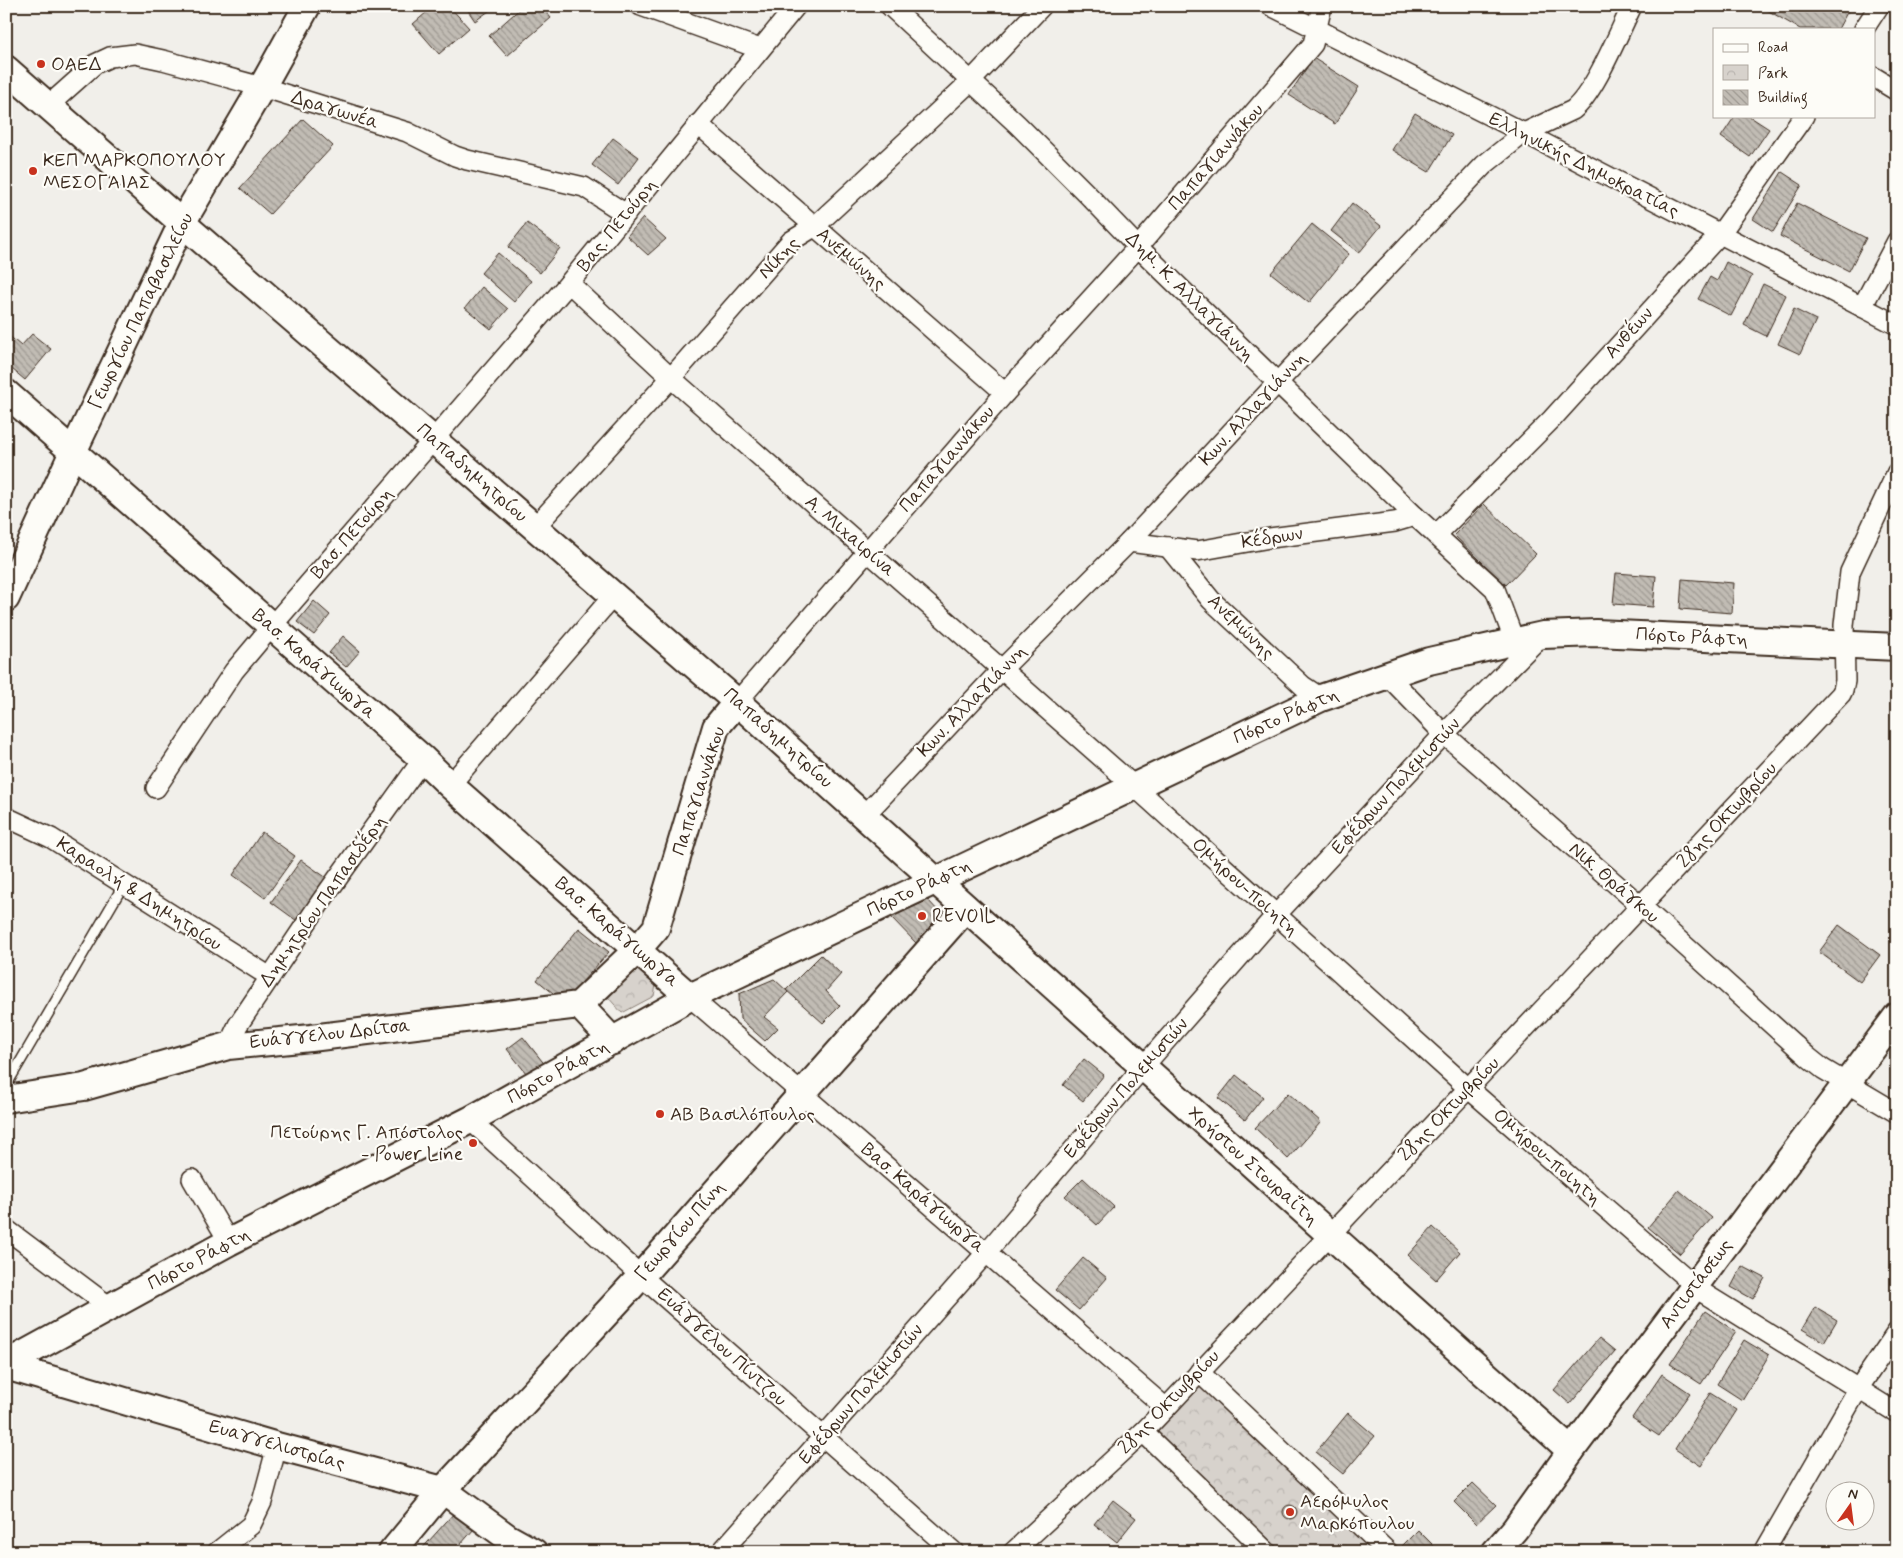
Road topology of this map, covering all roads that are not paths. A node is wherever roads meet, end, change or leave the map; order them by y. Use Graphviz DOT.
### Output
graph roads {
  1 [pos="307,6"];
  2 [pos="641,6"];
  3 [pos="796,6"];
  4 [pos="890,6"];
  5 [pos="1042,6"];
  6 [pos="1271,6"];
  7 [pos="1322,6"];
  8 [pos="1632,6"];
  9 [pos="1879,6"];
  10 [pos="1865,28"];
  11 [pos="1317,30"];
  12 [pos="760,49"];
  13 [pos="6,69"];
  14 [pos="1876,78"];
  15 [pos="971,80"];
  16 [pos="262,87"];
  17 [pos="1897,91"];
  18 [pos="49,105"];
  19 [pos="1803,118"];
  20 [pos="698,124"];
  21 [pos="1524,133"];
  22 [pos="626,214"];
  23 [pos="182,223"];
  24 [pos="814,227"];
  25 [pos="1720,234"];
  26 [pos="1897,241"];
  27 [pos="1138,247"];
  28 [pos="569,283"];
  29 [pos="1862,307"];
  30 [pos="1897,325"];
  31 [pos="671,378"];
  32 [pos="1277,383"];
  33 [pos="6,393"];
  34 [pos="1005,393"];
  35 [pos="433,439"];
  36 [pos="73,452"];
  37 [pos="1897,472"];
  38 [pos="1415,516"];
  39 [pos="535,527"];
  40 [pos="1436,535"];
  41 [pos="1129,542"];
  42 [pos="1168,547"];
  43 [pos="867,550"];
  44 [pos="614,596"];
  45 [pos="6,598"];
  46 [pos="271,627"];
  47 [pos="1542,635"];
  48 [pos="1514,640"];
  49 [pos="1844,645"];
  50 [pos="1897,647"];
  51 [pos="1002,669"];
  52 [pos="1387,675"];
  53 [pos="1321,698"];
  54 [pos="737,702"];
  55 [pos="1444,734"];
  56 [pos="423,759"];
  57 [pos="450,785"];
  58 [pos="1134,786"];
  59 [pos="156,788"];
  60 [pos="864,816"];
  61 [pos="6,817"];
  62 [pos="935,880"];
  63 [pos="124,884"];
  64 [pos="1641,906"];
  65 [pos="966,908"];
  66 [pos="1276,915"];
  67 [pos="637,950"];
  68 [pos="270,978"];
  69 [pos="690,997"];
  70 [pos="580,1005"];
  71 [pos="1897,1016"];
  72 [pos="614,1041"];
  73 [pos="228,1046"];
  74 [pos="1143,1067"];
  75 [pos="1848,1082"];
  76 [pos="6,1086"];
  77 [pos="1468,1088"];
  78 [pos="802,1093"];
  79 [pos="6,1098"];
  80 [pos="1897,1113"];
  81 [pos="470,1120"];
  82 [pos="192,1179"];
  83 [pos="6,1229"];
  84 [pos="1329,1234"];
  85 [pos="229,1242"];
  86 [pos="986,1253"];
  87 [pos="641,1276"];
  88 [pos="1694,1286"];
  89 [pos="110,1307"];
  90 [pos="1897,1332"];
  91 [pos="9,1369"];
  92 [pos="1199,1372"];
  93 [pos="1858,1389"];
  94 [pos="1166,1408"];
  95 [pos="1897,1412"];
  96 [pos="1143,1432"];
  97 [pos="823,1438"];
  98 [pos="277,1446"];
  99 [pos="1571,1451"];
  100 [pos="443,1490"];
  101 [pos="217,1552"];
  102 [pos="392,1552"];
  103 [pos="534,1552"];
  104 [pos="721,1552"];
  105 [pos="954,1552"];
  106 [pos="1013,1552"];
  107 [pos="1266,1552"];
  108 [pos="1388,1552"];
  109 [pos="1495,1552"];
  110 [pos="1764,1552"];
  1 -- 16 [label="street, Γεωργίου Παπαβασιλείου"];
  2 -- 12 [label="street"];
  3 -- 12 [label="street, Βας. Πετούρη"];
  4 -- 15 [label="street, Δημ. Κ. Αλλαγιάννη"];
  5 -- 15 [label="street, Νίκης"];
  6 -- 11 [label="street, Ελληνικής Δημοκρατίας"];
  7 -- 11 [label="street, Παπαγιαννάκου"];
  8 -- 21 [label="street, Κων. Αλλαγιάννη"];
  9 -- 10 [label="street"];
  11 -- 21 [label="street, Ελληνικής Δημοκρατίας"];
  11 -- 27 [label="street, Παπαγιαννάκου"];
  12 -- 20 [label="street, Βας. Πετούρη"];
  13 -- 18 [label="street, Παπαδημητρίου"];
  14 -- 17 [label="street"];
  15 -- 24 [label="street, Νίκης"];
  15 -- 27 [label="street, Δημ. Κ. Αλλαγιάννη"];
  16 -- 18 [label="street, Δραγωνέα"];
  16 -- 22 [label="street, Δραγωνέα"];
  16 -- 23 [label="street, Γεωργίου Παπαβασιλείου"];
  18 -- 23 [label="street, Παπαδημητρίου"];
  19 -- 25 [label="street, Ανθέων"];
  20 -- 22 [label="street, Βας. Πετούρη"];
  20 -- 24 [label="street, Ανεμώνης"];
  21 -- 25 [label="street, Ελληνικής Δημοκρατίας"];
  21 -- 32 [label="street, Κων. Αλλαγιάννη"];
  22 -- 28 [label="street, Βας. Πετούρη"];
  23 -- 35 [label="street, Παπαδημητρίου"];
  23 -- 36 [label="street, Γεωργίου Παπαβασιλείου"];
  24 -- 31 [label="street, Νίκης"];
  24 -- 34 [label="street, Ανεμώνης"];
  25 -- 29 [label="street, Ελληνικής Δημοκρατίας"];
  25 -- 40 [label="street, Ανθέων"];
  26 -- 29 [label="street"];
  27 -- 32 [label="street, Δημ. Κ. Αλλαγιάννη"];
  27 -- 34 [label="street, Παπαγιαννάκου"];
  28 -- 31 [label="street, Α. Μιχαιρίνα"];
  28 -- 35 [label="street, Βας. Πετούρη"];
  29 -- 30 [label="street, Ελληνικής Δημοκρατίας"];
  31 -- 39 [label="street, Νίκης"];
  31 -- 43 [label="street, Α. Μιχαιρίνα"];
  32 -- 38 [label="street, Δημ. Κ. Αλλαγιάννη"];
  32 -- 41 [label="street, Κων. Αλλαγιάννη"];
  33 -- 36 [label="street, Βασ. Καράγιωργα"];
  34 -- 43 [label="street, Παπαγιαννάκου"];
  35 -- 39 [label="street, Παπαδημητρίου"];
  35 -- 46 [label="street, Βασ. Πετούρη"];
  36 -- 45 [label="street, Γεωργίου Παπαβασιλείου"];
  36 -- 46 [label="street, Βασ. Καράγιωργα"];
  37 -- 49 [label="street, 28ης Οκτωβρίου"];
  38 -- 40 [label="street, Δημ. Κ. Αλλαγιάννη"];
  38 -- 42 [label="street, Κέδρων"];
  39 -- 44 [label="street, Παπαδημητρίου"];
  40 -- 48 [label="street, Δημ. Κ. Αλλαγιάννη"];
  41 -- 42 [label="street, Κέδρων"];
  41 -- 51 [label="street, Κων. Αλλαγιάννη"];
  42 -- 53 [label="street, Ανεμώνης"];
  43 -- 51 [label="street, Α. Μιχαιρίνα"];
  43 -- 54 [label="street, Παπαγιαννάκου"];
  44 -- 54 [label="street, Παπαδημητρίου"];
  44 -- 57 [label="street"];
  46 -- 56 [label="street, Βασ. Καράγιωργα"];
  46 -- 59 [label="street, Βασ. Πετούρη"];
  47 -- 48 [label="street, Πόρτο Ράφτη"];
  47 -- 49 [label="street, Πόρτο Ράφτη"];
  47 -- 55 [label="street, Εφέδρων Πολεμιστών"];
  48 -- 52 [label="street, Πόρτο Ράφτη"];
  49 -- 50 [label="street, Πόρτο Ράφτη"];
  49 -- 64 [label="street, 28ης Οκτωβρίου"];
  51 -- 58 [label="street, Α. Μιχαιρίνα"];
  51 -- 60 [label="street, Κων. Αλλαγιάννη"];
  52 -- 53 [label="street, Πόρτο Ράφτη"];
  52 -- 55 [label="street, Νικ. Θράγκου"];
  53 -- 58 [label="street, Πόρτο Ράφτη"];
  54 -- 60 [label="street, Παπαδημητρίου"];
  54 -- 67 [label="street, Παπαγιαννάκου"];
  55 -- 64 [label="street, Νικ. Θράγκου"];
  55 -- 66 [label="street, Εφέδρων Πολεμιστών"];
  56 -- 57 [label="street, Βασ. Καράγιωργα"];
  56 -- 68 [label="street, Δημητρίου Παπασιδέρη"];
  57 -- 67 [label="street, Βασ. Καράγιωργα"];
  58 -- 62 [label="street, Πόρτο Ράφτη"];
  58 -- 66 [label="street, Ομήρου-ποιητη"];
  60 -- 62 [label="street, Παπαδημητρίου"];
  61 -- 63 [label="street, Καραολή & Δημητρίου"];
  62 -- 65 [label="street, Χρήστου Στουραΐτη"];
  62 -- 69 [label="street, Πόρτο Ράφτη"];
  63 -- 68 [label="street, Καραολή & Δημητρίου"];
  63 -- 76 [label="lane"];
  64 -- 75 [label="street, Νικ. Θράγκου"];
  64 -- 77 [label="street, 28ης Οκτωβρίου"];
  65 -- 74 [label="street, Χρήστου Στουραΐτη"];
  65 -- 78 [label="street, Γεωργίου Πίνη"];
  66 -- 74 [label="street, Εφέδρων Πολεμιστών"];
  66 -- 77 [label="street, Ομήρου-ποιητη"];
  67 -- 69 [label="street, Βασ. Καράγιωργα"];
  67 -- 70 [label="street"];
  68 -- 73 [label="street, Δημητρίου Παπασιδέρη"];
  69 -- 72 [label="street, Πόρτο Ράφτη"];
  69 -- 78 [label="street, Βασ. Καράγιωργα"];
  70 -- 72 [label="street"];
  70 -- 73 [label="street, Ευάγγελου Δρίτσα"];
  71 -- 75 [label="street, Αντιστάσεως"];
  72 -- 81 [label="street, Πόρτο Ράφτη"];
  73 -- 79 [label="street, Ευάγγελου Δρίτσα"];
  74 -- 84 [label="street, Χρήστου Στουραΐτη"];
  74 -- 86 [label="street, Εφέδρων Πολεμιστών"];
  75 -- 80 [label="street, Νικ. Θράγκου"];
  75 -- 88 [label="street, Αντιστάσεως"];
  77 -- 84 [label="street, 28ης Οκτωβρίου"];
  77 -- 88 [label="street, Ομήρου-ποιητη"];
  78 -- 86 [label="street, Βασ. Καράγιωργα"];
  78 -- 87 [label="street, Γεωργίου Πίνη"];
  81 -- 85 [label="street, Πόρτο Ράφτη"];
  81 -- 87 [label="street, Ευάγγελου Πίντζου"];
  82 -- 85 [label="street"];
  83 -- 89 [label="street"];
  84 -- 92 [label="street, 28ης Οκτωβρίου"];
  84 -- 99 [label="street, Χρήστου Στουραΐτη"];
  85 -- 89 [label="street, Πόρτο Ράφτη"];
  86 -- 94 [label="street, Βασ. Καράγιωργα"];
  86 -- 97 [label="street, Εφέδρων Πολεμιστών"];
  87 -- 97 [label="street, Ευάγγελου Πίντζου"];
  87 -- 100 [label="street, Γεωργίου Πίνη"];
  88 -- 93 [label="street, Ομήρου-ποιητη"];
  88 -- 99 [label="street, Αντιστάσεως"];
  89 -- 91 [label="street, Πόρτο Ράφτη"];
  90 -- 93 [label="street"];
  91 -- 98 [label="street, Ευαγγελιστρίας"];
  92 -- 94 [label="street, 28ης Οκτωβρίου"];
  92 -- 108 [label="street"];
  93 -- 95 [label="street, Ομήρου-ποιητη"];
  93 -- 110 [label="street"];
  94 -- 96 [label="street, 28ης Οκτωβρίου"];
  96 -- 106 [label="street, 28ης Οκτωβρίου"];
  96 -- 107 [label="street"];
  97 -- 104 [label="street, Εφέδρων Πολεμιστών"];
  97 -- 105 [label="street, Ευάγγελου Πίντζου"];
  98 -- 100 [label="street, Ευαγγελιστρίας"];
  98 -- 101 [label="street"];
  99 -- 109 [label="street, Αντιστάσεως"];
  100 -- 102 [label="street, Γεωργίου Πίνη"];
  100 -- 103 [label="street, Ευαγγελιστρίας"];
}
